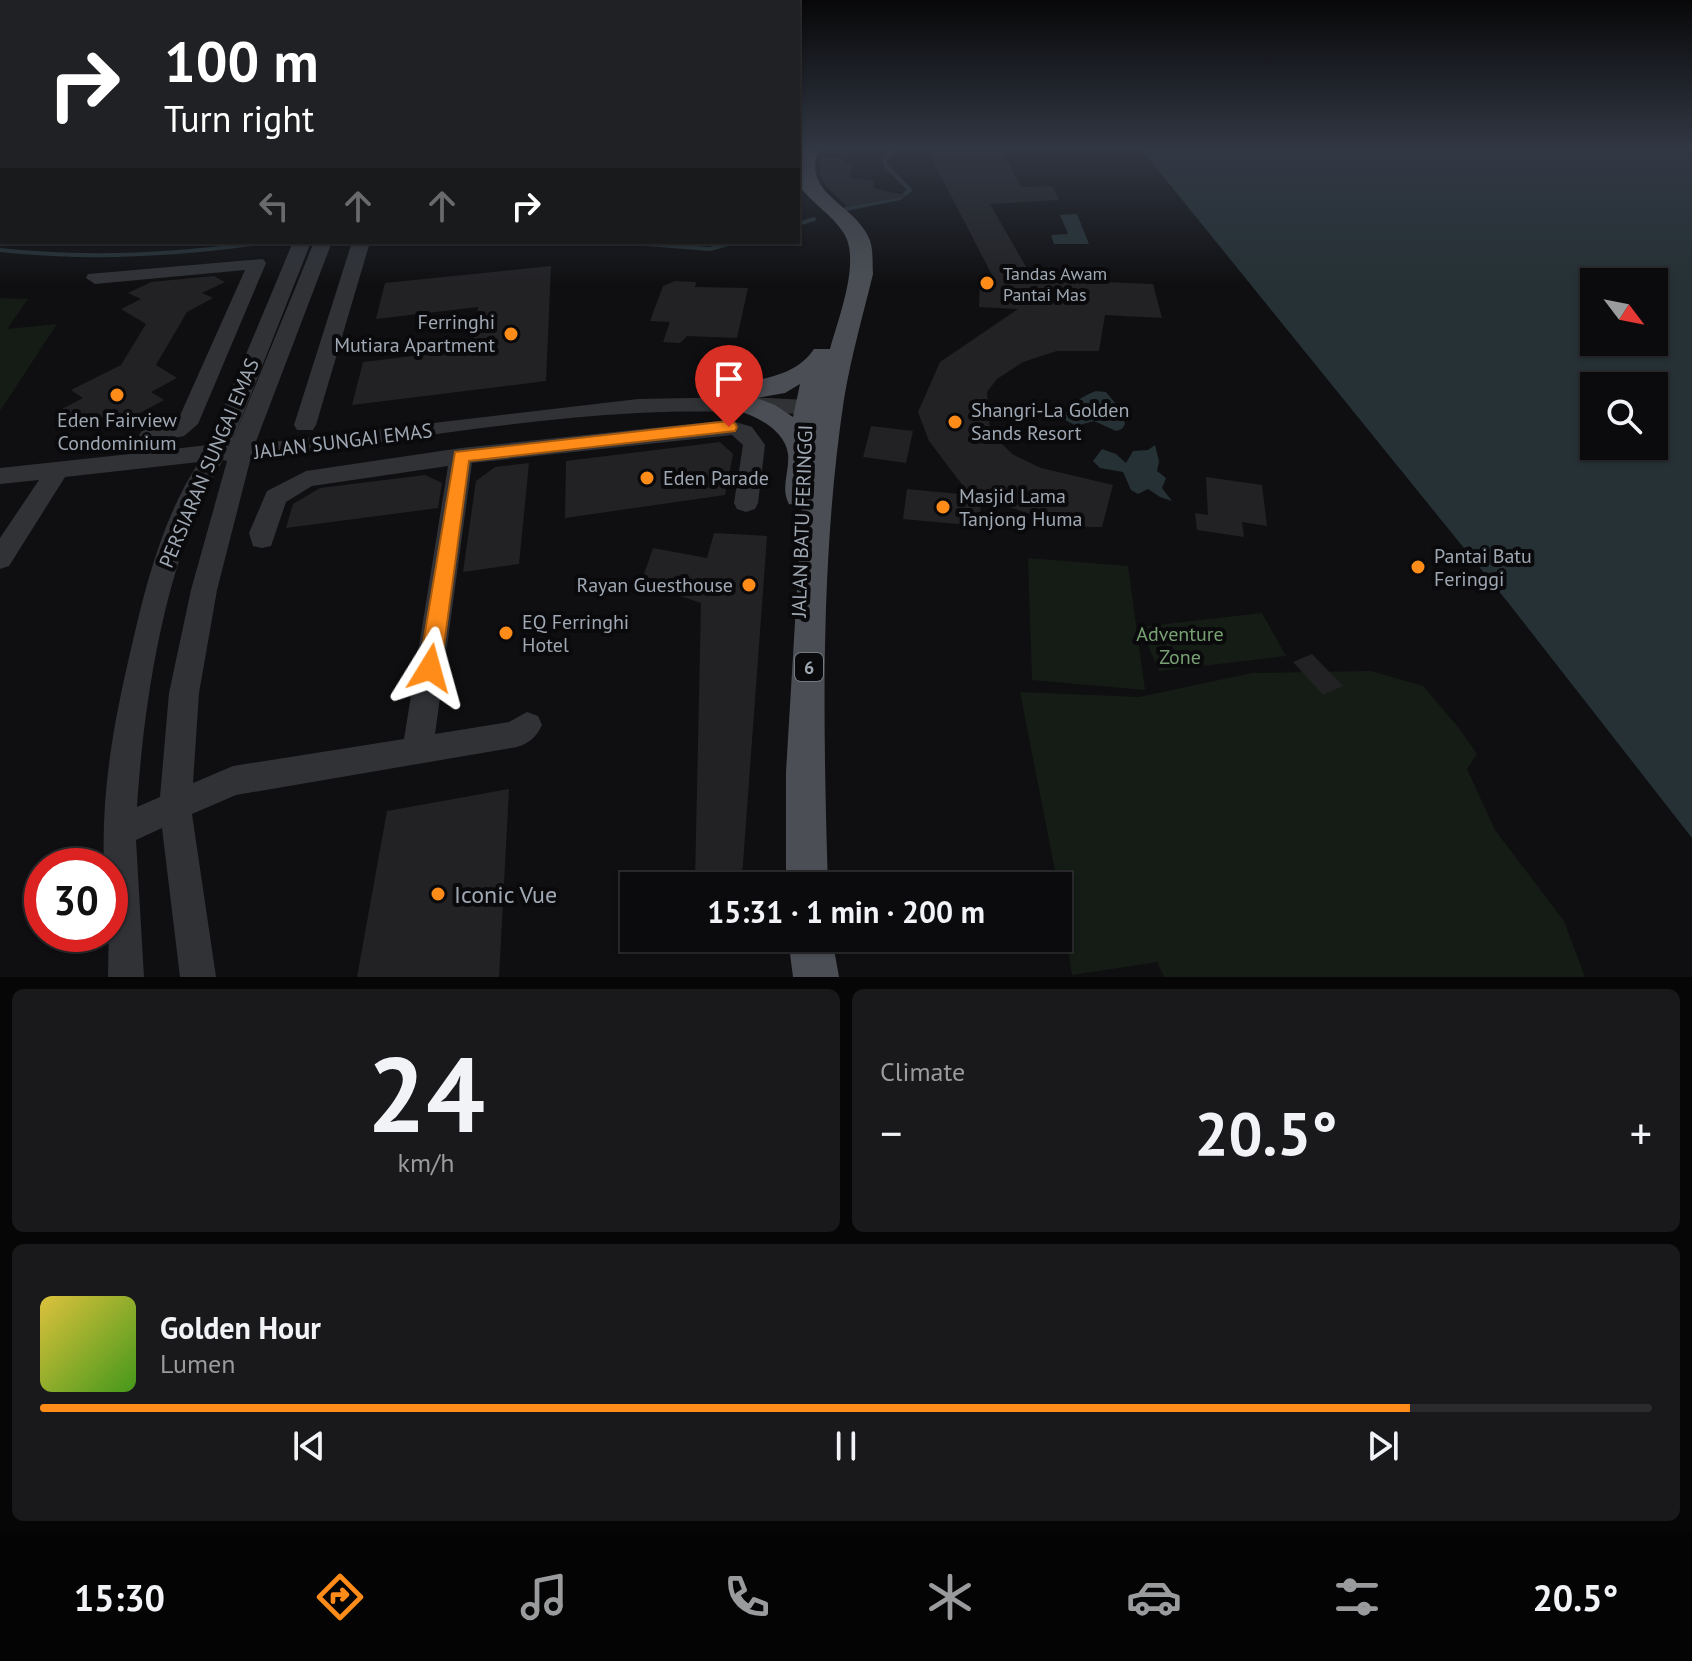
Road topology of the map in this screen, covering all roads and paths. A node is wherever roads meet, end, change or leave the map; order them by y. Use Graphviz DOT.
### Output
graph roads {
  1 [pos="815,195"];
  2 [pos="818,195"];
  3 [pos="301,244"];
  4 [pos="322,244"];
  5 [pos="360,244"];
  6 [pos="95,278"];
  7 [pos="820,362"];
  8 [pos="740,398"];
  9 [pos="819,402"];
  10 [pos="516,418"];
  11 [pos="305,425"];
  12 [pos="801,449"];
  13 [pos="516,450"];
  14 [pos="229,453"];
  15 [pos="461,456"];
  16 [pos="139,460"];
  17 [pos="58,469"];
  18 [pos="0,476"];
  19 [pos="746,503"];
  20 [pos="262,539"];
  21 [pos="0,559"];
  22 [pos="527,725"];
  23 [pos="418,750"];
  24 [pos="175,806"];
  25 [pos="119,831"];
  26 [pos="792,872"];
  27 [pos="807,872"];
  28 [pos="796,952"];
  29 [pos="812,952"];
  30 [pos="126,977"];
  31 [pos="198,977"];
  32 [pos="799,977"];
  33 [pos="816,977"];
  1 -- 7 [label="main road, 6"];
  2 -- 9 [label="main road, 6"];
  3 -- 14 [label="street, PERSIARAN SUNGAI EMAS"];
  4 -- 14 [label="street, PERSIARAN SUNGAI EMAS"];
  5 -- 11 [label="street"];
  6 -- 16 [label="street"];
  7 -- 8 [label="main road"];
  7 -- 9 [label="main road, 6"];
  8 -- 9 [label="street, JALAN SUNGAI EMAS"];
  8 -- 10 [label="street, JALAN SUNGAI EMAS"];
  8 -- 12 [label="main road"];
  9 -- 12 [label="main road, JALAN BATU FERINGGI / 6"];
  9 -- 27 [label="main road, JALAN BATU FERINGGI / 6"];
  10 -- 13 [label="street"];
  10 -- 14 [label="street, JALAN SUNGAI EMAS"];
  12 -- 26 [label="main road, JALAN BATU FERINGGI / 6"];
  13 -- 15 [label="street"];
  13 -- 19 [label="street"];
  14 -- 16 [label="street, JALAN SUNGAI EMAS"];
  14 -- 24 [label="street, PERSIARAN SUNGAI EMAS"];
  14 -- 25 [label="street, PERSIARAN SUNGAI EMAS"];
  15 -- 20 [label="street"];
  15 -- 23 [label="street"];
  16 -- 17 [label="street, JALAN SUNGAI EMAS"];
  17 -- 18 [label="street, JALAN SUNGAI EMAS"];
  17 -- 21 [label="street"];
  22 -- 23 [label="street"];
  23 -- 24 [label="street"];
  24 -- 25 [label="street"];
  24 -- 31 [label="street, PERSIARAN SUNGAI EMAS"];
  25 -- 30 [label="street, PERSIARAN SUNGAI EMAS"];
  28 -- 32 [label="main road"];
  29 -- 33 [label="main road"];
}
